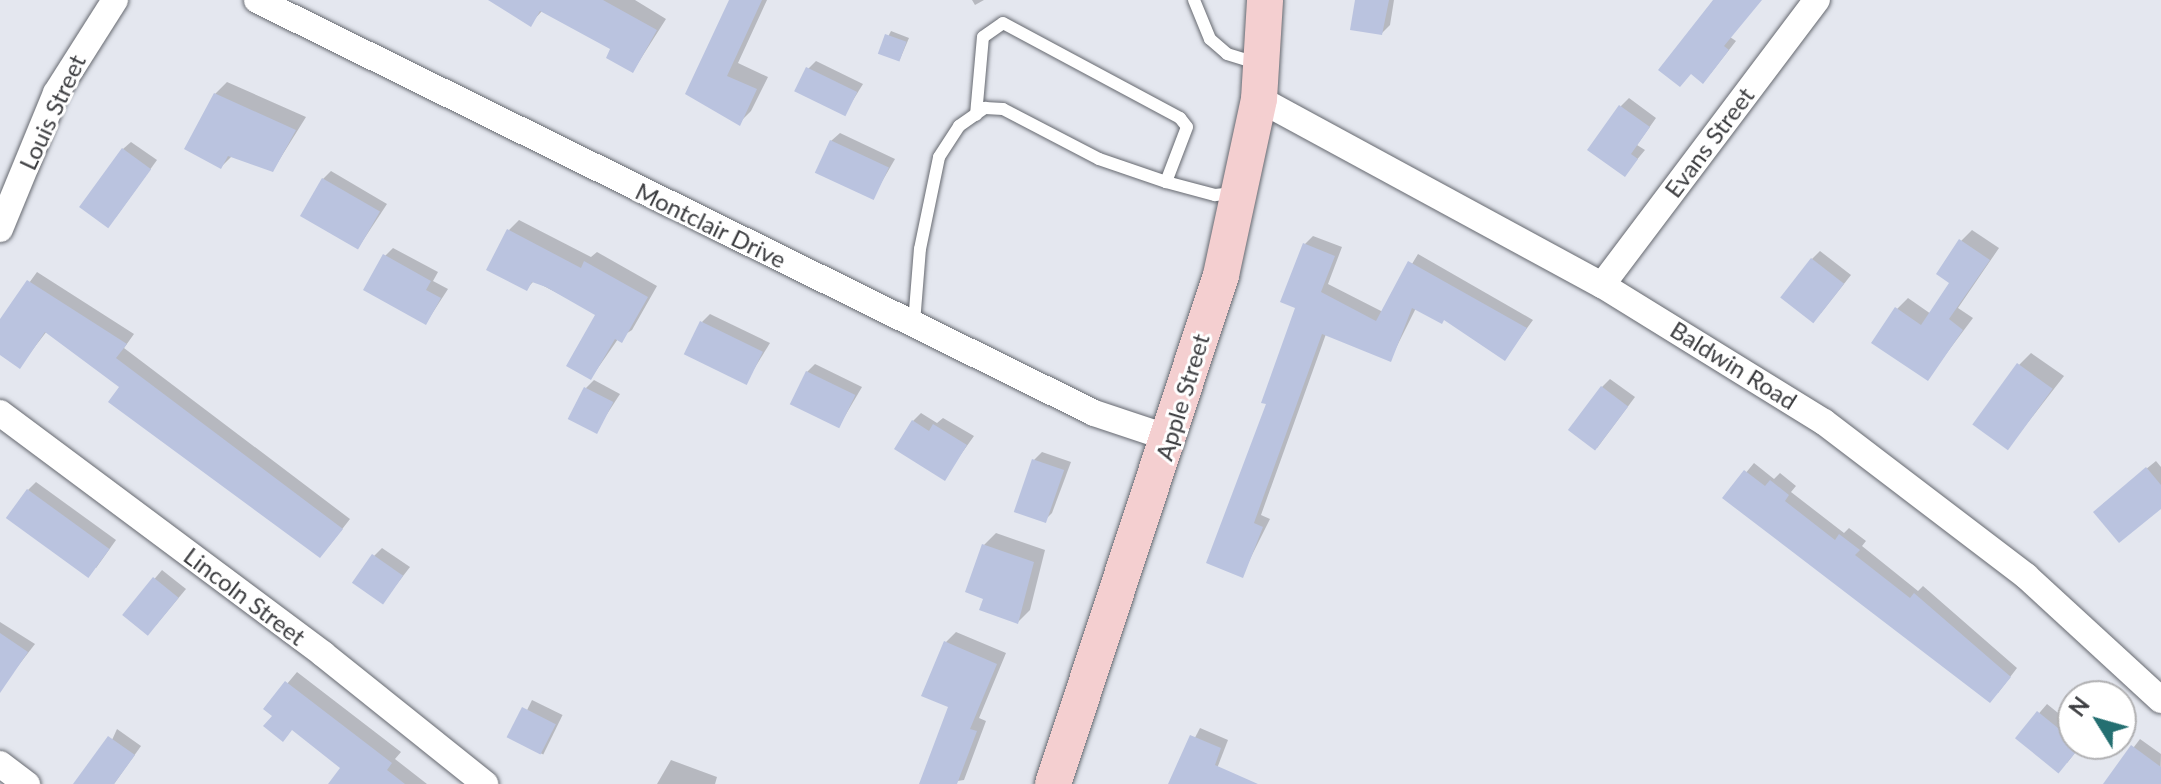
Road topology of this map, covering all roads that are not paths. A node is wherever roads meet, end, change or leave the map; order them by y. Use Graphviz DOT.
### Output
graph roads {
  1 [pos="115,0"];
  2 [pos="257,0"];
  3 [pos="1194,0"];
  4 [pos="1265,0"];
  5 [pos="1817,0"];
  6 [pos="1261,82"];
  7 [pos="976,115"];
  8 [pos="1166,182"];
  9 [pos="1243,188"];
  10 [pos="0,229"];
  11 [pos="1602,285"];
  12 [pos="914,323"];
  13 [pos="0,413"];
  14 [pos="1169,438"];
  15 [pos="2161,700"];
  16 [pos="0,764"];
  17 [pos="27,784"];
  18 [pos="485,784"];
  19 [pos="1053,784"];
  1 -- 10 [label="street, Louis Street"];
  2 -- 12 [label="street, Montclair Drive"];
  3 -- 6 [label="lane"];
  4 -- 6 [label="street, Apple Street"];
  5 -- 11 [label="street, Evans Street"];
  6 -- 9 [label="street, Apple Street"];
  6 -- 11 [label="street, Baldwin Road"];
  7 -- 8 [label="lane"];
  7 -- 8 [label="lane"];
  7 -- 12 [label="lane"];
  8 -- 9 [label="lane"];
  9 -- 14 [label="street, Apple Street"];
  11 -- 15 [label="street, Baldwin Road"];
  12 -- 14 [label="street, Montclair Drive"];
  13 -- 18 [label="street, Lincoln Street"];
  14 -- 19 [label="street, Apple Street"];
  16 -- 17 [label="street"];
}
